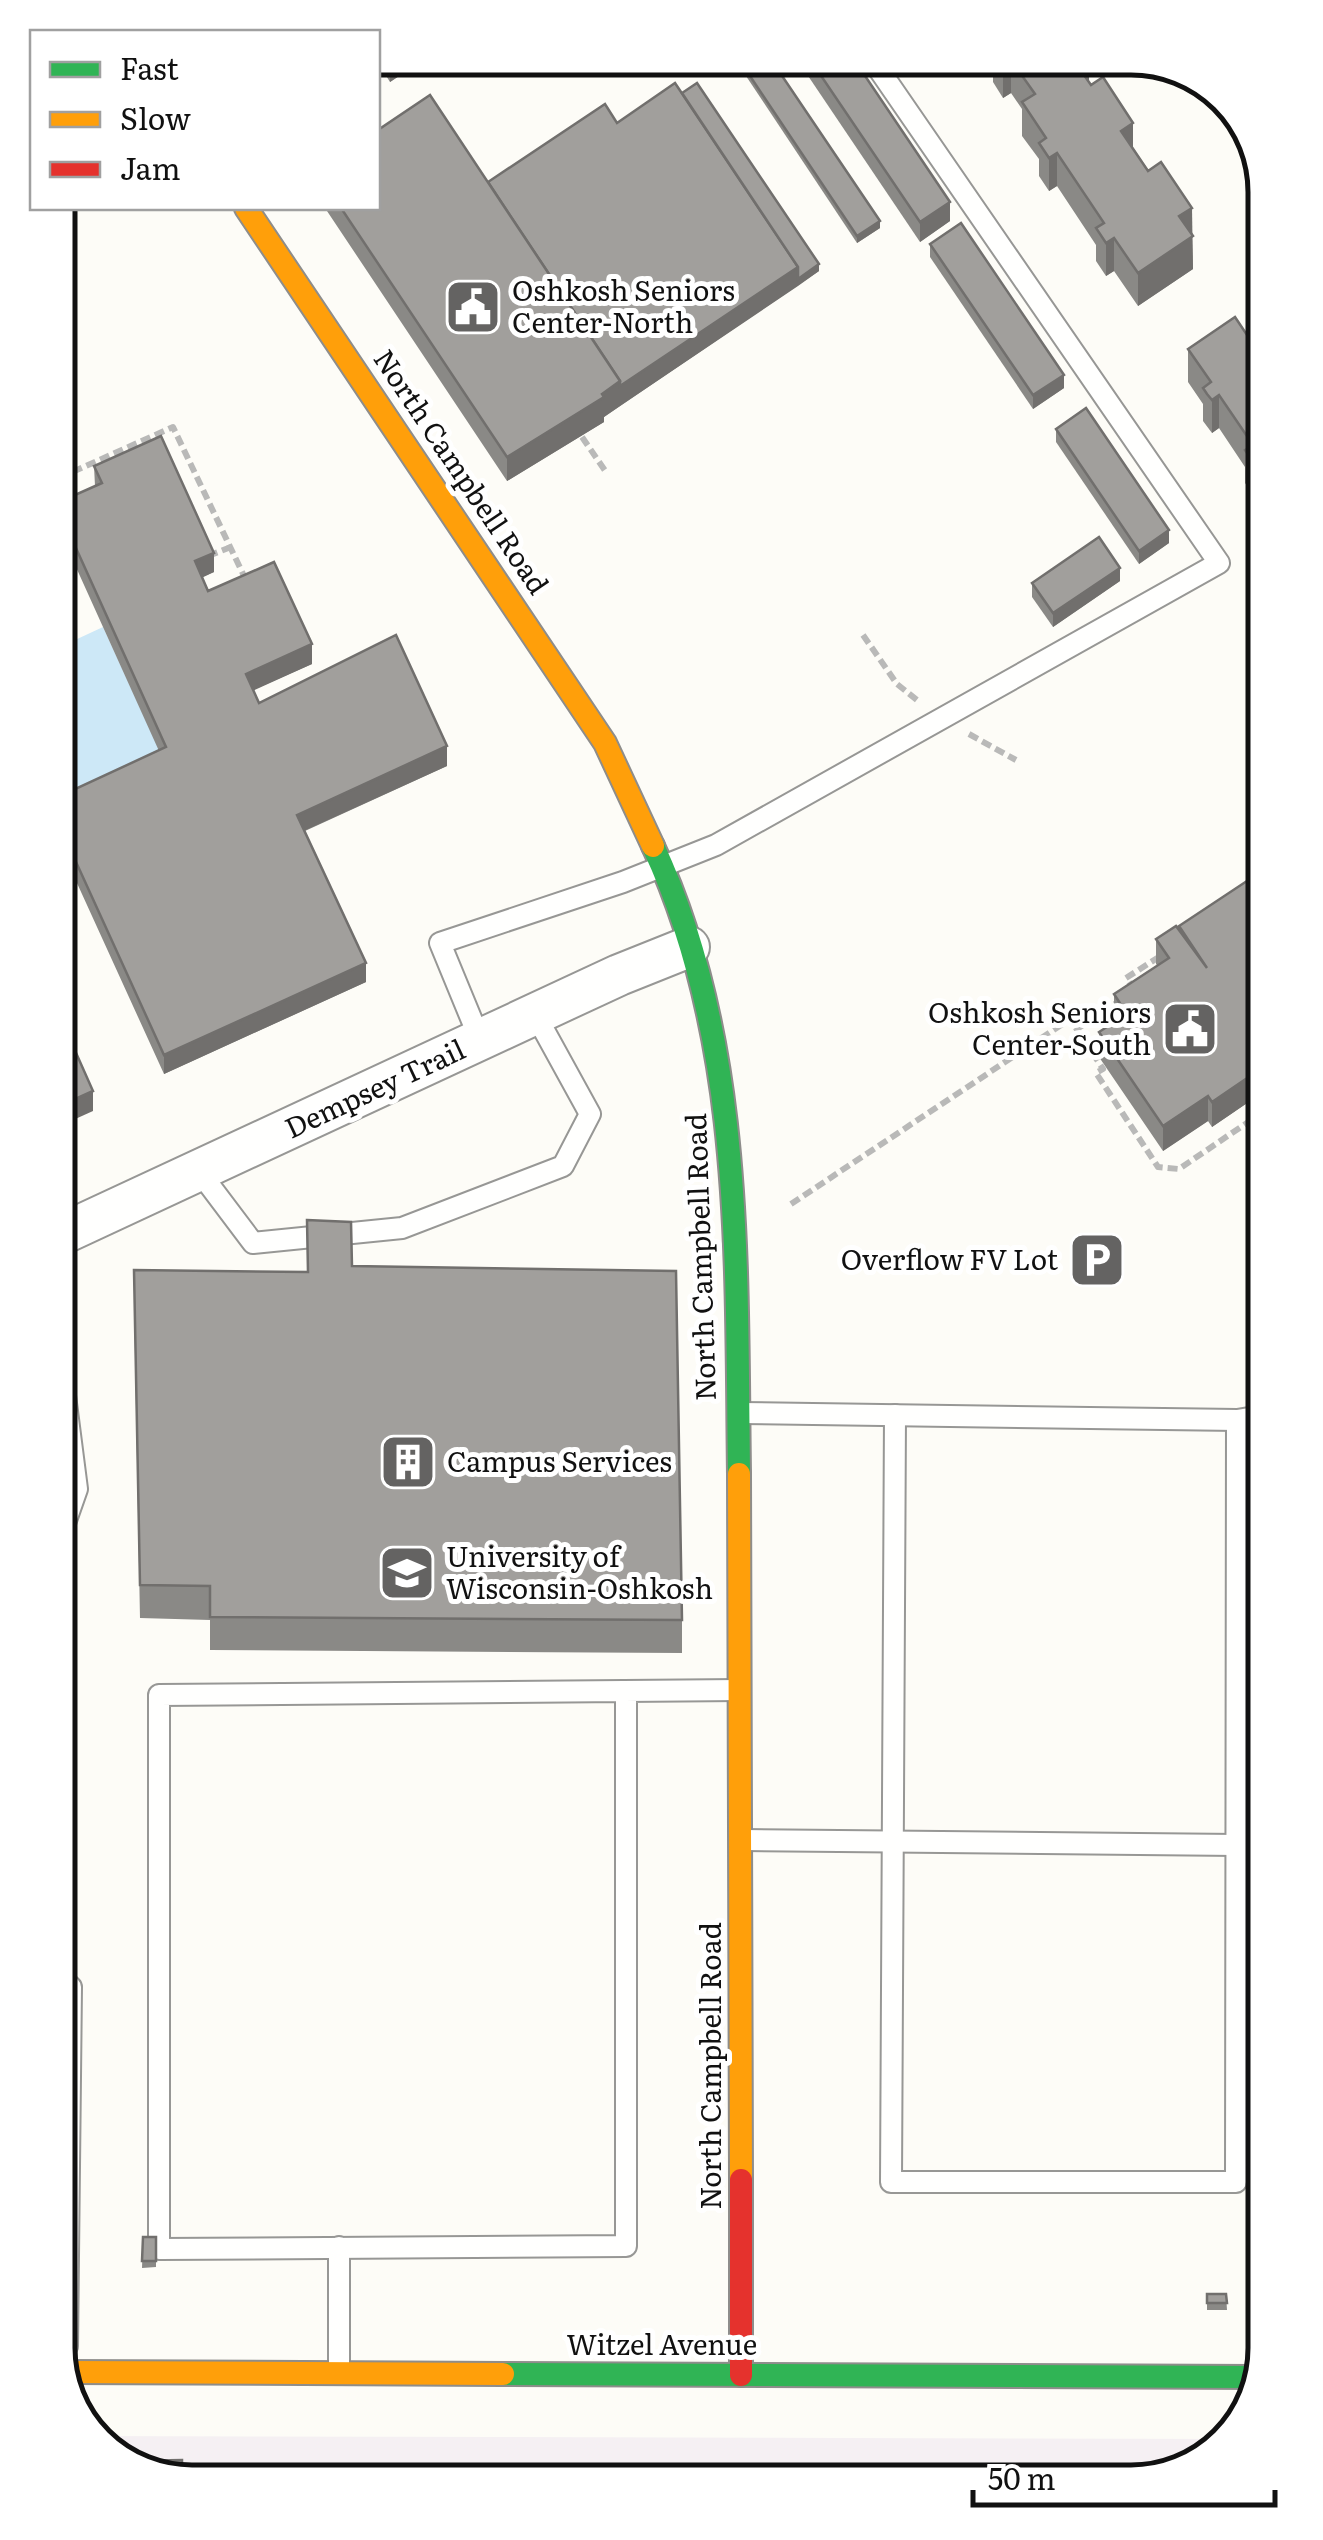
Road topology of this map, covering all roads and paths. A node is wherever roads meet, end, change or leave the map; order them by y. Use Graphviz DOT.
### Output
graph roads {
  1 [pos="884,75"];
  2 [pos="247,210"];
  3 [pos="582,436"];
  4 [pos="75,471"];
  5 [pos="606,472"];
  6 [pos="231,547"];
  7 [pos="207,556"];
  8 [pos="244,576"];
  9 [pos="662,867"];
  10 [pos="689,947"];
  11 [pos="1165,957"];
  12 [pos="535,1014"];
  13 [pos="1077,1029"];
  14 [pos="480,1040"];
  15 [pos="1248,1122"];
  16 [pos="198,1170"];
  17 [pos="791,1204"];
  18 [pos="75,1228"];
  19 [pos="737,1413"];
  20 [pos="896,1416"];
  21 [pos="1248,1418"];
  22 [pos="1237,1420"];
  23 [pos="742,1690"];
  24 [pos="626,1691"];
  25 [pos="740,1840"];
  26 [pos="894,1841"];
  27 [pos="1237,1846"];
  28 [pos="339,2248"];
  29 [pos="77,2372"];
  30 [pos="338,2375"];
  31 [pos="741,2375"];
  32 [pos="1244,2377"];
  1 -- 9 [label="lane"];
  2 -- 9 [label="street, North Campbell Road"];
  3 -- 5 [label="path"];
  4 -- 6 [label="path"];
  6 -- 7 [label="path"];
  6 -- 8 [label="path"];
  9 -- 10 [label="street, North Campbell Road"];
  9 -- 14 [label="lane"];
  10 -- 12 [label="street, Dempsey Trail"];
  10 -- 19 [label="street, North Campbell Road"];
  11 -- 13 [label="path"];
  12 -- 14 [label="street, Dempsey Trail"];
  12 -- 16 [label="lane"];
  13 -- 15 [label="path"];
  13 -- 17 [label="path"];
  14 -- 16 [label="street, Dempsey Trail"];
  16 -- 18 [label="street, Dempsey Trail"];
  19 -- 20 [label="lane"];
  19 -- 23 [label="street, North Campbell Road"];
  20 -- 22 [label="lane"];
  20 -- 26 [label="lane"];
  21 -- 22 [label="lane"];
  22 -- 27 [label="lane"];
  23 -- 24 [label="lane"];
  23 -- 25 [label="street, North Campbell Road"];
  24 -- 28 [label="lane"];
  24 -- 28 [label="lane"];
  25 -- 26 [label="lane"];
  25 -- 31 [label="street, North Campbell Road"];
  26 -- 27 [label="lane"];
  26 -- 27 [label="lane"];
  28 -- 30 [label="lane"];
  29 -- 30 [label="street, Witzel Avenue"];
  30 -- 31 [label="street, Witzel Avenue"];
  31 -- 32 [label="street, Witzel Avenue"];
}
